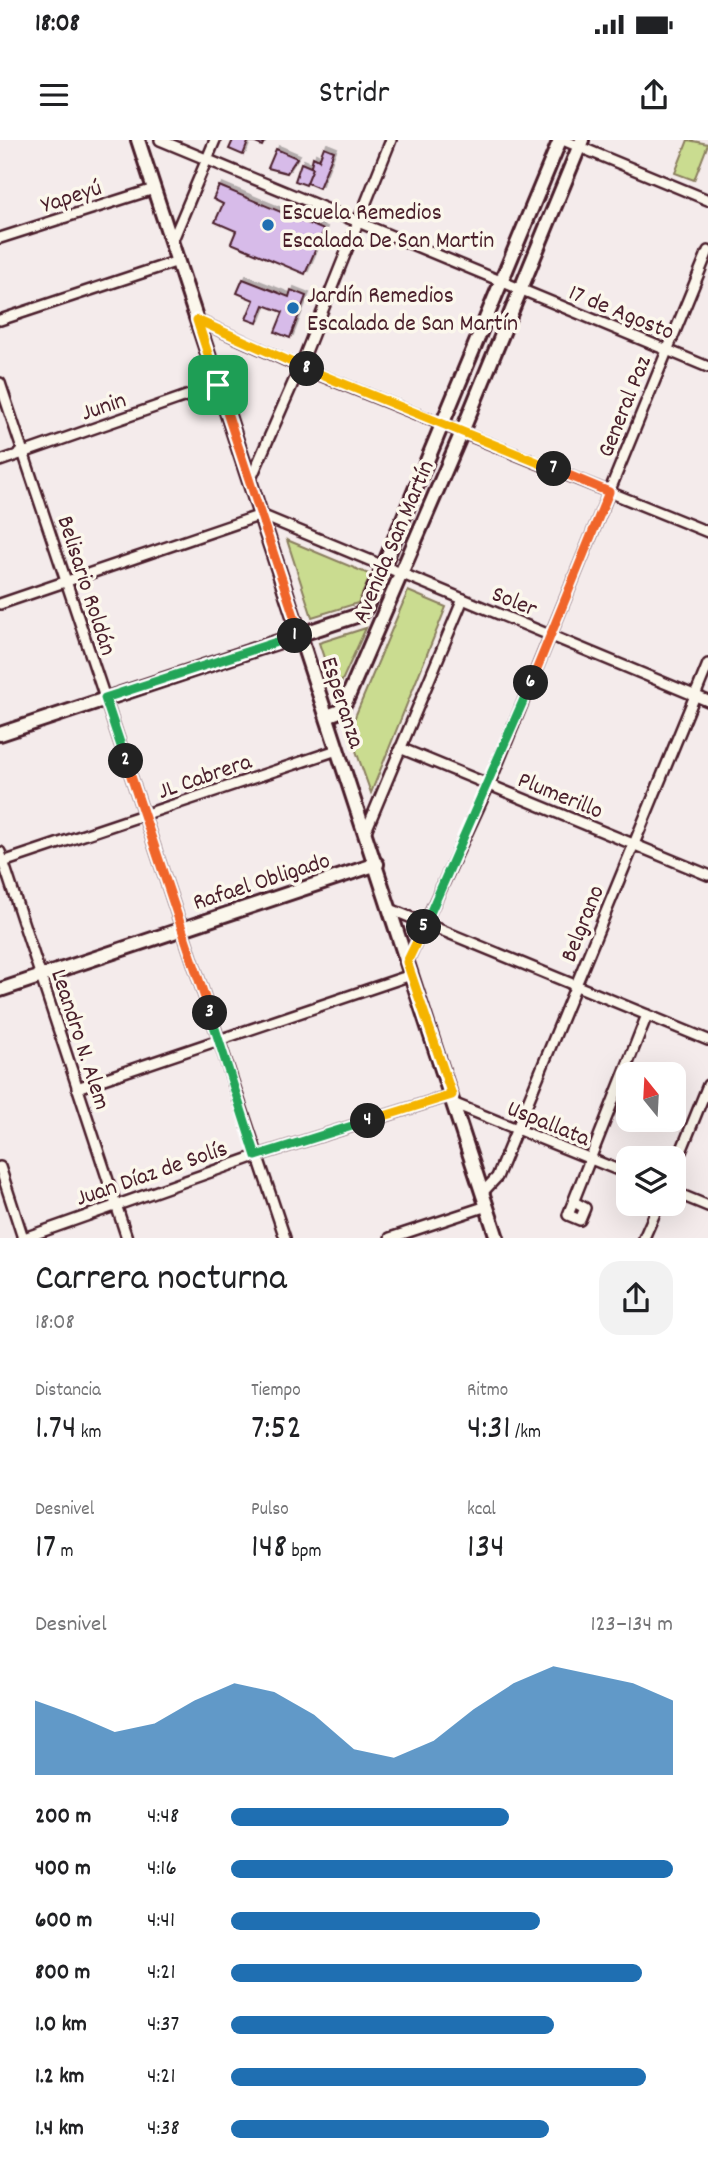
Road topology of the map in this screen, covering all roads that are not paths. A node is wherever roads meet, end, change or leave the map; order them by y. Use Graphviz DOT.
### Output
graph roads {
  1 [pos="138,140"];
  2 [pos="160,140"];
  3 [pos="215,140"];
  4 [pos="391,140"];
  5 [pos="562,140"];
  6 [pos="581,143"];
  7 [pos="207,158"];
  8 [pos="154,189"];
  9 [pos="708,200"];
  10 [pos="358,223"];
  11 [pos="0,238"];
  12 [pos="172,242"];
  13 [pos="708,251"];
  14 [pos="178,261"];
  15 [pos="502,282"];
  16 [pos="521,291"];
  17 [pos="0,320"];
  18 [pos="197,320"];
  19 [pos="667,350"];
  20 [pos="300,367"];
  21 [pos="708,367"];
  22 [pos="0,383"];
  23 [pos="218,385"];
  24 [pos="443,424"];
  25 [pos="462,432"];
  26 [pos="23,453"];
  27 [pos="0,461"];
  28 [pos="250,481"];
  29 [pos="609,492"];
  30 [pos="261,515"];
  31 [pos="708,532"];
  32 [pos="385,566"];
  33 [pos="400,573"];
  34 [pos="66,581"];
  35 [pos="463,599"];
  36 [pos="0,604"];
  37 [pos="300,634"];
  38 [pos="551,635"];
  39 [pos="708,664"];
  40 [pos="695,695"];
  41 [pos="105,698"];
  42 [pos="708,701"];
  43 [pos="327,716"];
  44 [pos="0,734"];
  45 [pos="400,748"];
  46 [pos="337,750"];
  47 [pos="489,785"];
  48 [pos="144,816"];
  49 [pos="366,831"];
  50 [pos="634,844"];
  51 [pos="0,852"];
  52 [pos="3,862"];
  53 [pos="377,864"];
  54 [pos="708,874"];
  55 [pos="390,909"];
  56 [pos="427,923"];
  57 [pos="182,929"];
  58 [pos="407,962"];
  59 [pos="411,975"];
  60 [pos="41,976"];
  61 [pos="576,986"];
  62 [pos="0,990"];
  63 [pos="647,1015"];
  64 [pos="219,1040"];
  65 [pos="708,1040"];
  66 [pos="708,1086"];
  67 [pos="78,1088"];
  68 [pos="453,1100"];
  69 [pos="517,1130"];
  70 [pos="683,1146"];
  71 [pos="256,1156"];
  72 [pos="592,1160"];
  73 [pos="0,1167"];
  74 [pos="616,1169"];
  75 [pos="483,1192"];
  76 [pos="686,1197"];
  77 [pos="573,1202"];
  78 [pos="116,1204"];
  79 [pos="487,1206"];
  80 [pos="708,1206"];
  81 [pos="654,1216"];
  82 [pos="24,1237"];
  83 [pos="127,1237"];
  84 [pos="285,1237"];
  85 [pos="390,1237"];
  86 [pos="497,1237"];
  87 [pos="645,1237"];
  1 -- 8 [label="main road, Esperanza"];
  2 -- 7 [label="street, 17 de Agosto"];
  3 -- 7 [label="street"];
  4 -- 10 [label="street"];
  5 -- 6 [label="street"];
  5 -- 15 [label="main road, Avenida San Martín"];
  6 -- 9 [label="street"];
  6 -- 16 [label="main road, Avenida San Martín"];
  7 -- 10 [label="street, 17 de Agosto"];
  7 -- 12 [label="street"];
  8 -- 11 [label="street, Yapeyú"];
  8 -- 12 [label="main road, Esperanza"];
  10 -- 15 [label="street, 17 de Agosto"];
  10 -- 20 [label="street"];
  12 -- 14 [label="main road, Esperanza"];
  13 -- 19 [label="street, General Paz"];
  14 -- 17 [label="street"];
  14 -- 18 [label="main road, Esperanza"];
  15 -- 16 [label="street, 17 de Agosto"];
  15 -- 24 [label="main road, Avenida San Martín"];
  16 -- 19 [label="street, 17 de Agosto"];
  16 -- 25 [label="main road, Avenida San Martín"];
  18 -- 20 [label="street"];
  18 -- 23 [label="main road, Esperanza"];
  19 -- 21 [label="street, 17 de Agosto"];
  19 -- 29 [label="street, General Paz"];
  20 -- 24 [label="street"];
  20 -- 28 [label="street"];
  22 -- 26 [label="street, Belisario Roldán"];
  23 -- 26 [label="street, Junin"];
  23 -- 28 [label="main road, Esperanza"];
  24 -- 25 [label="street"];
  24 -- 32 [label="main road, Avenida San Martín"];
  25 -- 29 [label="street"];
  25 -- 33 [label="main road, Avenida San Martín"];
  26 -- 27 [label="street, Junin"];
  26 -- 34 [label="street, Belisario Roldán"];
  28 -- 30 [label="main road, Esperanza"];
  29 -- 31 [label="street"];
  29 -- 38 [label="street, General Paz"];
  30 -- 32 [label="street, Soler"];
  30 -- 34 [label="street"];
  30 -- 37 [label="main road, Esperanza"];
  32 -- 33 [label="street, Soler"];
  32 -- 37 [label="main road, Avenida San Martín"];
  33 -- 35 [label="street, Soler"];
  33 -- 43 [label="main road, Avenida San Martín"];
  34 -- 36 [label="street"];
  34 -- 41 [label="street, Belisario Roldán"];
  35 -- 38 [label="street, Soler"];
  35 -- 45 [label="street"];
  37 -- 41 [label="main road, Avenida San Martín"];
  37 -- 43 [label="main road, Esperanza"];
  38 -- 40 [label="street, Soler"];
  38 -- 47 [label="street, General Paz"];
  39 -- 40 [label="street, Belgrano"];
  40 -- 42 [label="street, Soler"];
  40 -- 50 [label="street, Belgrano"];
  41 -- 44 [label="main road, Avenida San Martín"];
  41 -- 48 [label="street, Belisario Roldán"];
  43 -- 46 [label="main road, Esperanza"];
  45 -- 47 [label="street, Plumerillo"];
  45 -- 49 [label="street"];
  46 -- 48 [label="street, JL Cabrera"];
  46 -- 49 [label="main road, Esperanza"];
  47 -- 50 [label="street, Plumerillo"];
  47 -- 56 [label="street, General Paz"];
  48 -- 52 [label="street, JL Cabrera"];
  48 -- 57 [label="street, Belisario Roldán"];
  49 -- 53 [label="main road, Esperanza"];
  50 -- 54 [label="street, Plumerillo"];
  50 -- 61 [label="street, Belgrano"];
  51 -- 52 [label="street, Leandro N. Alem"];
  52 -- 60 [label="street, Leandro N. Alem"];
  53 -- 55 [label="main road, Esperanza"];
  53 -- 57 [label="main road, Rafael Obligado"];
  55 -- 56 [label="street"];
  55 -- 58 [label="main road, Esperanza"];
  56 -- 58 [label="street, General Paz"];
  56 -- 61 [label="street"];
  57 -- 60 [label="main road, Rafael Obligado"];
  57 -- 64 [label="street, Belisario Roldán"];
  58 -- 59 [label="main road, Esperanza"];
  59 -- 64 [label="street"];
  59 -- 68 [label="main road, Esperanza"];
  60 -- 62 [label="main road, Rafael Obligado"];
  60 -- 67 [label="street, Leandro N. Alem"];
  61 -- 63 [label="street"];
  61 -- 69 [label="street, Belgrano"];
  63 -- 65 [label="street"];
  63 -- 72 [label="street"];
  64 -- 67 [label="street"];
  64 -- 71 [label="street, Belisario Roldán"];
  66 -- 70 [label="street"];
  67 -- 78 [label="street, Leandro N. Alem"];
  68 -- 69 [label="street, Uspallata"];
  68 -- 71 [label="street, Juan Díaz de Solís"];
  68 -- 75 [label="main road, Esperanza"];
  69 -- 72 [label="street, Uspallata"];
  69 -- 75 [label="street, Belgrano"];
  71 -- 78 [label="street, Juan Díaz de Solís"];
  71 -- 84 [label="street, Belisario Roldán"];
  72 -- 74 [label="street, Uspallata"];
  72 -- 77 [label="street"];
  73 -- 82 [label="street"];
  75 -- 79 [label="main road, Esperanza"];
  76 -- 80 [label="street"];
  78 -- 82 [label="street, Juan Díaz de Solís"];
  78 -- 83 [label="street, Leandro N. Alem"];
  79 -- 85 [label="street"];
  79 -- 86 [label="main road, Esperanza"];
  81 -- 87 [label="street"];
}
